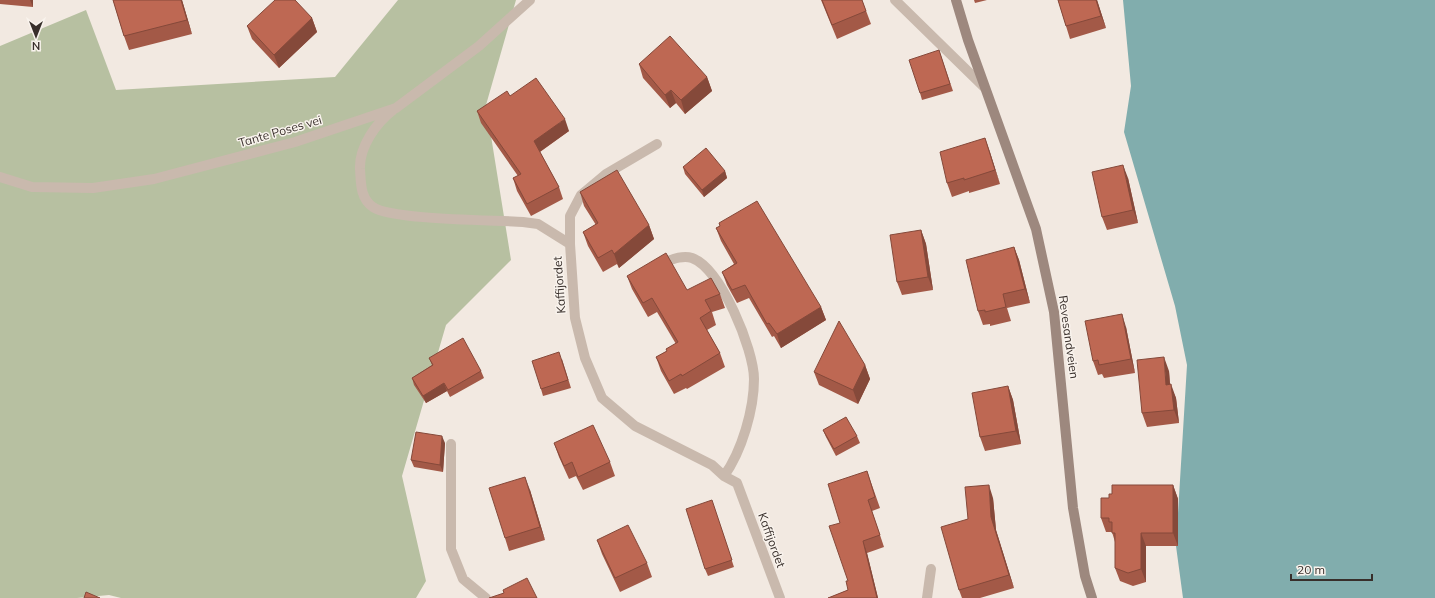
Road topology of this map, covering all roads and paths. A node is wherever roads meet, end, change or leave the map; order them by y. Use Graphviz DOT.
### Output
graph roads {
  1 [pos="530,0"];
  2 [pos="895,0"];
  3 [pos="956,0"];
  4 [pos="984,87"];
  5 [pos="396,108"];
  6 [pos="657,144"];
  7 [pos="0,177"];
  8 [pos="570,244"];
  9 [pos="648,268"];
  10 [pos="451,444"];
  11 [pos="724,476"];
  12 [pos="931,569"];
  13 [pos="486,598"];
  14 [pos="780,598"];
  15 [pos="927,598"];
  16 [pos="1092,598"];
  1 -- 5 [label="street, Tante Poses vei"];
  2 -- 4 [label="street, Revesandveien"];
  3 -- 4 [label="main road, Revesandveien"];
  4 -- 16 [label="main road, Revesandveien"];
  5 -- 7 [label="street, Tante Poses vei"];
  5 -- 8 [label="street, Kaffijordet"];
  6 -- 8 [label="street"];
  8 -- 11 [label="street, Kaffijordet"];
  9 -- 11 [label="street"];
  10 -- 13 [label="street"];
  11 -- 14 [label="street, Kaffijordet"];
  12 -- 15 [label="street"];
}
